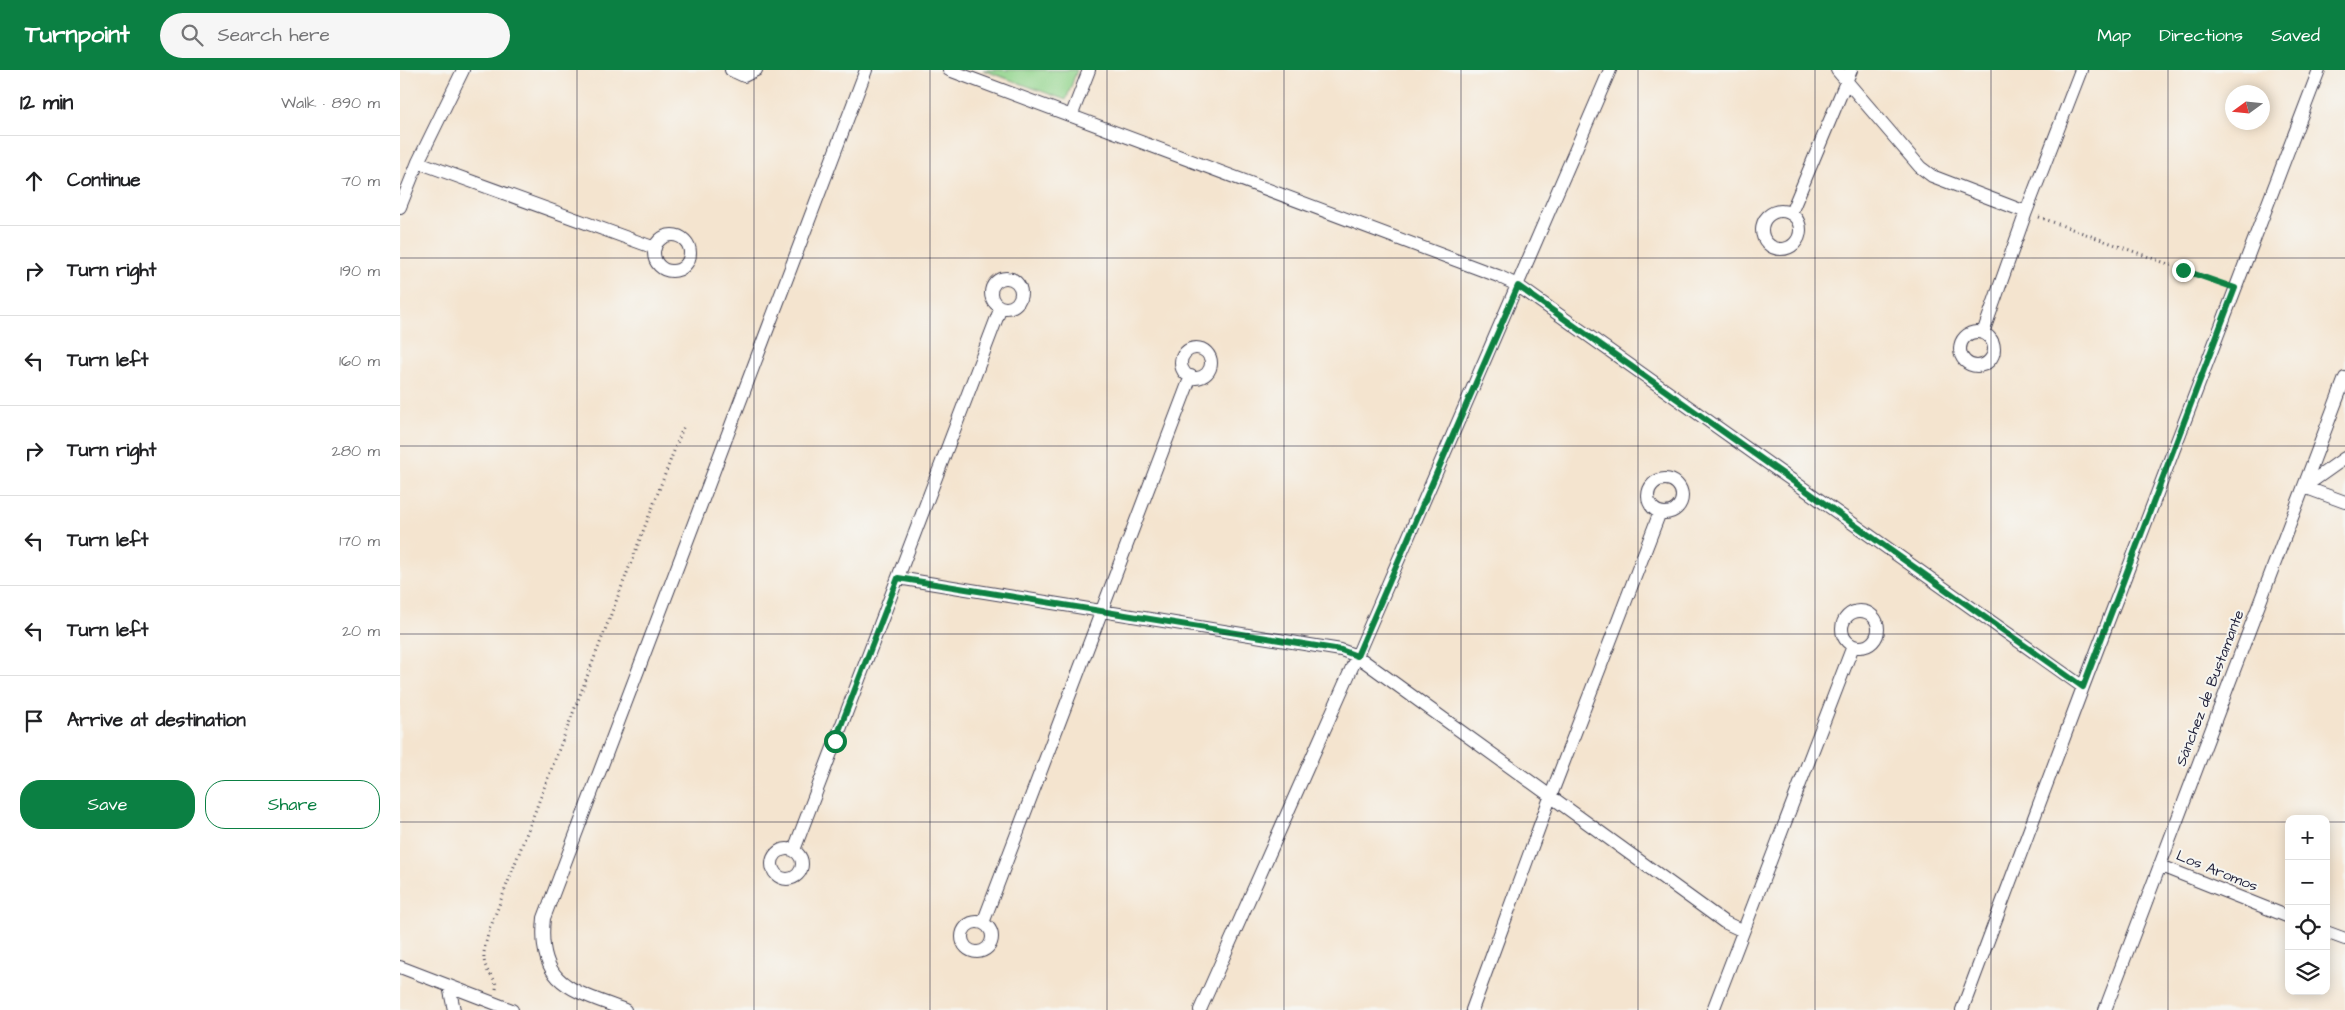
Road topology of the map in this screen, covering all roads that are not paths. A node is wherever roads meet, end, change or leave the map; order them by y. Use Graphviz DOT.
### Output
graph roads {
  1 [pos="463,70"];
  2 [pos="731,70"];
  3 [pos="756,70"];
  4 [pos="866,70"];
  5 [pos="950,70"];
  6 [pos="1089,70"];
  7 [pos="1610,70"];
  8 [pos="1837,70"];
  9 [pos="2082,70"];
  10 [pos="2319,70"];
  11 [pos="1849,76"];
  12 [pos="1072,114"];
  13 [pos="418,162"];
  14 [pos="400,207"];
  15 [pos="2026,212"];
  16 [pos="1791,213"];
  17 [pos="655,248"];
  18 [pos="1518,286"];
  19 [pos="1001,308"];
  20 [pos="1983,333"];
  21 [pos="1191,376"];
  22 [pos="2345,378"];
  23 [pos="2345,458"];
  24 [pos="2304,487"];
  25 [pos="2345,502"];
  26 [pos="1660,512"];
  27 [pos="898,578"];
  28 [pos="1103,610"];
  29 [pos="1853,646"];
  30 [pos="1357,656"];
  31 [pos="2083,687"];
  32 [pos="1551,795"];
  33 [pos="794,850"];
  34 [pos="2161,866"];
  35 [pos="2285,915"];
  36 [pos="983,923"];
  37 [pos="1743,931"];
  38 [pos="2330,933"];
  39 [pos="2345,939"];
  40 [pos="400,967"];
  41 [pos="449,986"];
  42 [pos="454,1010"];
  43 [pos="512,1010"];
  44 [pos="624,1010"];
  45 [pos="1200,1010"];
  46 [pos="1472,1010"];
  47 [pos="1713,1010"];
  48 [pos="1962,1010"];
  49 [pos="2105,1010"];
  1 -- 13 [label="street"];
  2 -- 3 [label="street"];
  4 -- 44 [label="street"];
  5 -- 12 [label="street"];
  6 -- 12 [label="street"];
  7 -- 18 [label="street"];
  8 -- 11 [label="street"];
  9 -- 15 [label="street"];
  10 -- 31 [label="street"];
  11 -- 15 [label="street"];
  11 -- 16 [label="street"];
  12 -- 18 [label="street"];
  13 -- 14 [label="street"];
  13 -- 17 [label="street"];
  15 -- 20 [label="street"];
  18 -- 30 [label="street"];
  18 -- 31 [label="street"];
  19 -- 27 [label="street"];
  21 -- 28 [label="street"];
  22 -- 24 [label="street, Sánchez de Bustamante"];
  23 -- 24 [label="street"];
  24 -- 25 [label="street"];
  24 -- 34 [label="street, Sánchez de Bustamante"];
  26 -- 32 [label="street"];
  27 -- 28 [label="street"];
  27 -- 33 [label="street"];
  28 -- 30 [label="street"];
  28 -- 36 [label="street"];
  29 -- 37 [label="street"];
  30 -- 32 [label="street"];
  30 -- 45 [label="street"];
  31 -- 48 [label="street"];
  32 -- 37 [label="street"];
  32 -- 46 [label="street"];
  34 -- 35 [label="street, Los Aromos"];
  34 -- 49 [label="street, Sánchez de Bustamante"];
  37 -- 47 [label="street"];
  38 -- 39 [label="street"];
  40 -- 41 [label="street"];
  41 -- 42 [label="street"];
  41 -- 43 [label="street"];
}
